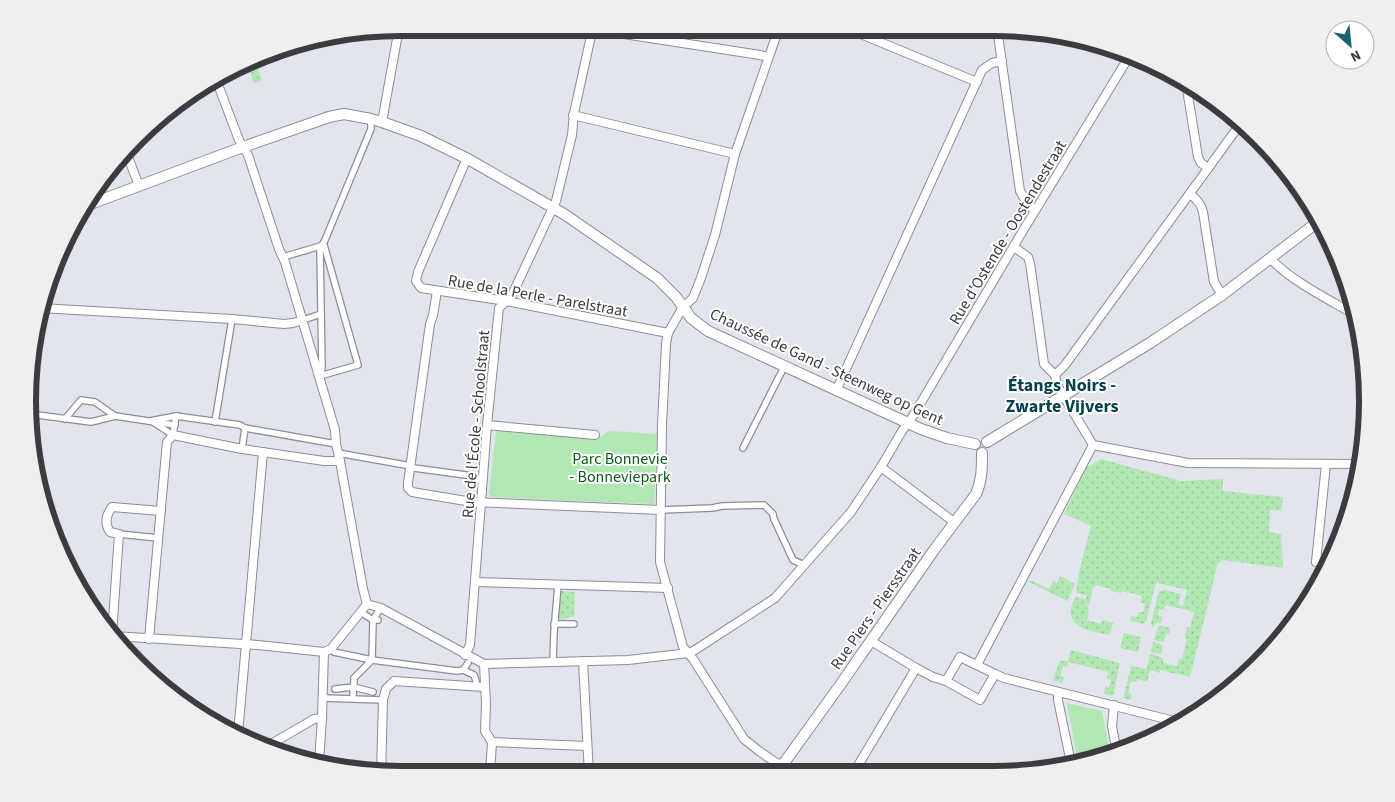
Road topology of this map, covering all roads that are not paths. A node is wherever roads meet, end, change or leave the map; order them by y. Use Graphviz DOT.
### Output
graph roads {
  1 [pos="398,36"];
  2 [pos="589,36"];
  3 [pos="643,36"];
  4 [pos="776,36"];
  5 [pos="865,36"];
  6 [pos="998,36"];
  7 [pos="768,57"];
  8 [pos="1002,61"];
  9 [pos="1126,61"];
  10 [pos="976,82"];
  11 [pos="218,85"];
  12 [pos="1187,92"];
  13 [pos="574,115"];
  14 [pos="371,119"];
  15 [pos="382,122"];
  16 [pos="1236,129"];
  17 [pos="243,147"];
  18 [pos="735,154"];
  19 [pos="129,159"];
  20 [pos="468,159"];
  21 [pos="1208,168"];
  22 [pos="139,186"];
  23 [pos="1190,194"];
  24 [pos="95,202"];
  25 [pos="554,208"];
  26 [pos="1036,210"];
  27 [pos="1313,225"];
  28 [pos="324,245"];
  29 [pos="1014,247"];
  30 [pos="283,257"];
  31 [pos="1271,259"];
  32 [pos="437,291"];
  33 [pos="1222,295"];
  34 [pos="506,301"];
  35 [pos="49,308"];
  36 [pos="683,308"];
  37 [pos="1347,311"];
  38 [pos="321,314"];
  39 [pos="232,319"];
  40 [pos="303,320"];
  41 [pos="668,334"];
  42 [pos="784,367"];
  43 [pos="1055,375"];
  44 [pos="320,376"];
  45 [pos="836,391"];
  46 [pos="1063,396"];
  47 [pos="37,415"];
  48 [pos="115,416"];
  49 [pos="176,416"];
  50 [pos="65,419"];
  51 [pos="150,420"];
  52 [pos="214,422"];
  53 [pos="908,423"];
  54 [pos="174,425"];
  55 [pos="486,425"];
  56 [pos="245,428"];
  57 [pos="172,435"];
  58 [pos="595,435"];
  59 [pos="987,442"];
  60 [pos="336,444"];
  61 [pos="975,444"];
  62 [pos="1092,445"];
  63 [pos="743,448"];
  64 [pos="242,449"];
  65 [pos="263,452"];
  66 [pos="982,453"];
  67 [pos="339,457"];
  68 [pos="1326,464"];
  69 [pos="1353,464"];
  70 [pos="411,466"];
  71 [pos="881,467"];
  72 [pos="483,481"];
  73 [pos="481,502"];
  74 [pos="660,510"];
  75 [pos="161,512"];
  76 [pos="954,522"];
  77 [pos="119,534"];
  78 [pos="158,538"];
  79 [pos="1320,563"];
  80 [pos="804,565"];
  81 [pos="475,582"];
  82 [pos="558,585"];
  83 [pos="668,588"];
  84 [pos="367,604"];
  85 [pos="378,612"];
  86 [pos="365,615"];
  87 [pos="373,621"];
  88 [pos="113,624"];
  89 [pos="554,624"];
  90 [pos="574,624"];
  91 [pos="124,637"];
  92 [pos="148,639"];
  93 [pos="871,641"];
  94 [pos="247,645"];
  95 [pos="324,652"];
  96 [pos="334,652"];
  97 [pos="689,653"];
  98 [pos="467,659"];
  99 [pos="372,660"];
  100 [pos="553,662"];
  101 [pos="583,662"];
  102 [pos="484,664"];
  103 [pos="977,665"];
  104 [pos="916,668"];
  105 [pos="463,670"];
  106 [pos="995,674"];
  107 [pos="476,681"];
  108 [pos="946,681"];
  109 [pos="354,682"];
  110 [pos="484,687"];
  111 [pos="1058,692"];
  112 [pos="353,694"];
  113 [pos="326,697"];
  114 [pos="381,699"];
  115 [pos="1114,705"];
  116 [pos="322,718"];
  117 [pos="1170,720"];
  118 [pos="239,727"];
  119 [pos="274,742"];
  120 [pos="492,742"];
  121 [pos="1115,744"];
  122 [pos="587,746"];
  123 [pos="319,756"];
  124 [pos="1070,758"];
  125 [pos="381,765"];
  126 [pos="490,766"];
  127 [pos="588,766"];
  128 [pos="777,766"];
  129 [pos="781,766"];
  130 [pos="857,766"];
  1 -- 15 [label="street"];
  2 -- 13 [label="street, Rue de l'École - Schoolstraat"];
  3 -- 7 [label="street"];
  4 -- 7 [label="street"];
  5 -- 10 [label="street"];
  6 -- 8 [label="street"];
  7 -- 18 [label="street"];
  8 -- 10 [label="street"];
  8 -- 26 [label="street"];
  9 -- 26 [label="street, Rue d'Ostende - Oostendestraat"];
  10 -- 45 [label="street"];
  11 -- 17 [label="street"];
  12 -- 21 [label="street"];
  13 -- 18 [label="street"];
  13 -- 25 [label="street, Rue de l'École - Schoolstraat"];
  14 -- 15 [label="street, Chaussée de Gand - Steenweg op Gent"];
  14 -- 17 [label="street, Chaussée de Gand - Steenweg op Gent"];
  14 -- 28 [label="street"];
  15 -- 20 [label="street, Chaussée de Gand - Steenweg op Gent"];
  16 -- 21 [label="street"];
  17 -- 22 [label="street, Chaussée de Gand - Steenweg op Gent"];
  17 -- 30 [label="street"];
  18 -- 36 [label="street"];
  19 -- 22 [label="street"];
  20 -- 25 [label="street, Chaussée de Gand - Steenweg op Gent"];
  20 -- 32 [label="street, Rue de la Perle - Parelstraat"];
  21 -- 23 [label="street"];
  22 -- 24 [label="street, Chaussée de Gand - Steenweg op Gent"];
  23 -- 33 [label="street"];
  23 -- 43 [label="street"];
  25 -- 34 [label="street, Rue de l'École - Schoolstraat"];
  25 -- 36 [label="street, Chaussée de Gand - Steenweg op Gent"];
  26 -- 29 [label="street, Rue d'Ostende - Oostendestraat"];
  27 -- 31 [label="street, Chaussée de Gand - Steenweg op Gent"];
  28 -- 30 [label="street"];
  28 -- 38 [label="street"];
  28 -- 44 [label="street"];
  29 -- 43 [label="street"];
  29 -- 53 [label="street, Rue d'Ostende - Oostendestraat"];
  30 -- 40 [label="street"];
  31 -- 33 [label="street, Chaussée de Gand - Steenweg op Gent"];
  31 -- 37 [label="street"];
  32 -- 34 [label="street, Rue de la Perle - Parelstraat"];
  32 -- 70 [label="street"];
  33 -- 46 [label="street, Chaussée de Gand - Steenweg op Gent"];
  34 -- 41 [label="street, Rue de la Perle - Parelstraat"];
  34 -- 55 [label="street, Rue de l'École - Schoolstraat"];
  35 -- 39 [label="street"];
  36 -- 41 [label="street"];
  36 -- 42 [label="street, Chaussée de Gand - Steenweg op Gent"];
  38 -- 40 [label="street"];
  38 -- 44 [label="street"];
  39 -- 40 [label="street"];
  39 -- 52 [label="street"];
  40 -- 44 [label="street"];
  41 -- 74 [label="street"];
  42 -- 45 [label="street, Chaussée de Gand - Steenweg op Gent"];
  42 -- 63 [label="street"];
  43 -- 46 [label="street"];
  44 -- 60 [label="street"];
  45 -- 53 [label="street, Chaussée de Gand - Steenweg op Gent"];
  46 -- 59 [label="street, Chaussée de Gand - Steenweg op Gent"];
  46 -- 62 [label="street"];
  47 -- 50 [label="street"];
  48 -- 50 [label="street"];
  48 -- 50 [label="street"];
  48 -- 51 [label="street"];
  49 -- 51 [label="street"];
  49 -- 52 [label="street"];
  49 -- 54 [label="street"];
  51 -- 54 [label="street"];
  51 -- 57 [label="street"];
  52 -- 56 [label="street"];
  53 -- 61 [label="street, Chaussée de Gand - Steenweg op Gent"];
  53 -- 71 [label="street, Rue d'Ostende - Oostendestraat"];
  54 -- 57 [label="street"];
  55 -- 58 [label="street"];
  55 -- 72 [label="street, Rue de l'École - Schoolstraat"];
  56 -- 60 [label="street"];
  56 -- 64 [label="street"];
  57 -- 64 [label="street"];
  57 -- 75 [label="street"];
  59 -- 61 [label="street, Chaussée de Gand - Steenweg op Gent"];
  59 -- 66 [label="street"];
  60 -- 67 [label="street"];
  61 -- 66 [label="street"];
  62 -- 68 [label="street"];
  62 -- 103 [label="street"];
  64 -- 65 [label="street"];
  65 -- 67 [label="street"];
  65 -- 94 [label="street"];
  66 -- 76 [label="street, Rue Piers - Piersstraat"];
  67 -- 70 [label="street"];
  67 -- 84 [label="street"];
  68 -- 69 [label="street"];
  68 -- 79 [label="street"];
  70 -- 72 [label="street"];
  70 -- 73 [label="street"];
  71 -- 76 [label="street"];
  71 -- 80 [label="street, Rue d'Ostende - Oostendestraat"];
  72 -- 73 [label="street, Rue de l'École - Schoolstraat"];
  73 -- 74 [label="street"];
  73 -- 81 [label="street, Rue de l'École - Schoolstraat"];
  74 -- 80 [label="street"];
  74 -- 83 [label="street"];
  75 -- 77 [label="street"];
  75 -- 78 [label="street"];
  76 -- 93 [label="street, Rue Piers - Piersstraat"];
  77 -- 78 [label="street"];
  77 -- 88 [label="street"];
  78 -- 92 [label="street"];
  80 -- 97 [label="street, Rue d'Ostende - Oostendestraat"];
  81 -- 82 [label="street"];
  81 -- 98 [label="street, Rue de l'École - Schoolstraat"];
  82 -- 83 [label="street"];
  82 -- 89 [label="street"];
  83 -- 97 [label="street"];
  84 -- 95 [label="street"];
  84 -- 98 [label="street"];
  85 -- 87 [label="street"];
  86 -- 87 [label="street"];
  87 -- 99 [label="street"];
  89 -- 90 [label="street"];
  89 -- 100 [label="street"];
  91 -- 92 [label="street"];
  92 -- 94 [label="street"];
  93 -- 104 [label="street"];
  93 -- 129 [label="street, Rue Piers - Piersstraat"];
  94 -- 95 [label="street"];
  94 -- 118 [label="street"];
  95 -- 113 [label="street"];
  96 -- 99 [label="street"];
  97 -- 101 [label="street"];
  97 -- 128 [label="street"];
  98 -- 102 [label="street"];
  98 -- 105 [label="street"];
  99 -- 105 [label="street"];
  99 -- 109 [label="street"];
  100 -- 101 [label="street"];
  100 -- 102 [label="street"];
  101 -- 122 [label="street"];
  102 -- 110 [label="street"];
  103 -- 106 [label="street"];
  103 -- 108 [label="street"];
  104 -- 108 [label="street"];
  104 -- 130 [label="street"];
  105 -- 107 [label="street"];
  106 -- 108 [label="street"];
  106 -- 111 [label="street"];
  109 -- 112 [label="street"];
  109 -- 113 [label="street"];
  109 -- 114 [label="street"];
  110 -- 114 [label="street"];
  110 -- 120 [label="street"];
  111 -- 115 [label="street"];
  111 -- 124 [label="street"];
  113 -- 114 [label="street"];
  113 -- 116 [label="street"];
  114 -- 125 [label="street"];
  115 -- 117 [label="street"];
  115 -- 121 [label="street"];
  116 -- 119 [label="street"];
  116 -- 123 [label="street"];
  120 -- 122 [label="street"];
  120 -- 126 [label="street"];
  122 -- 127 [label="street"];
}
